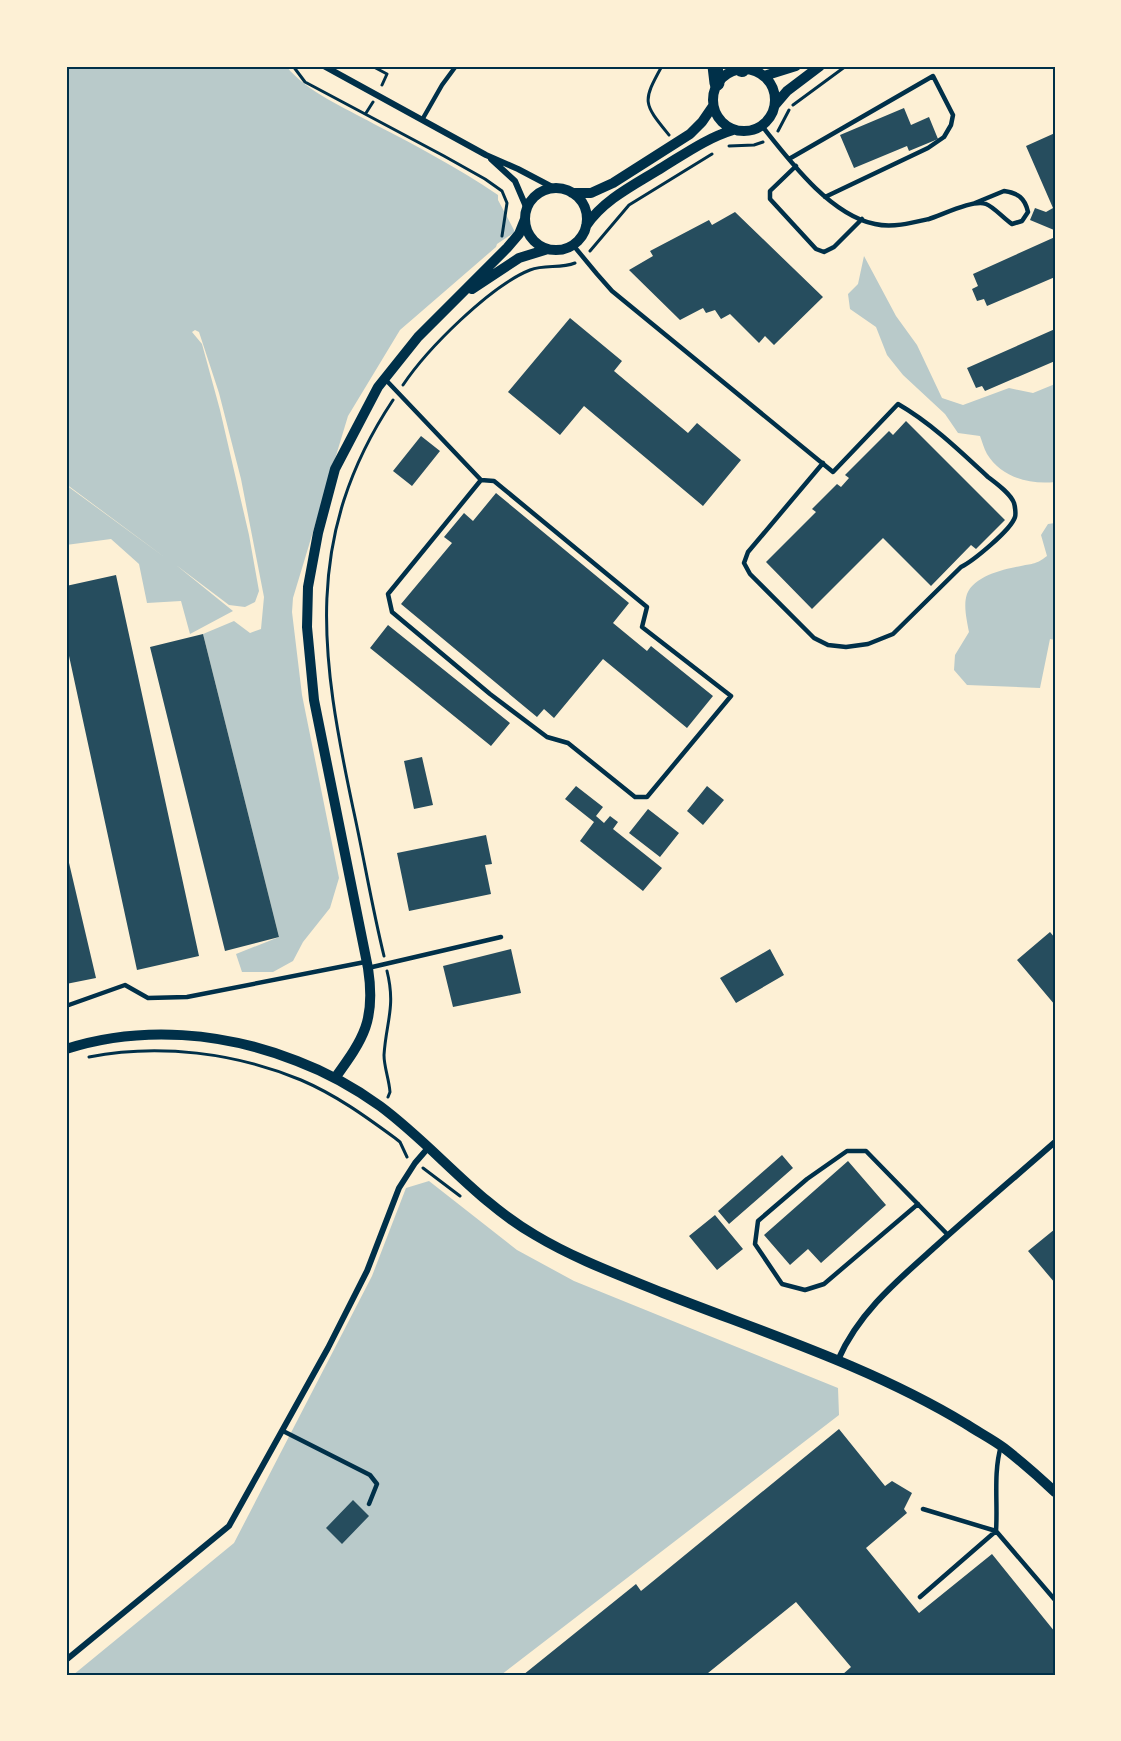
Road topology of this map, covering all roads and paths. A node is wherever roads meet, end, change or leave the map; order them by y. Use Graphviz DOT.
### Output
graph roads {
  1 [pos="293,66"];
  2 [pos="324,66"];
  3 [pos="456,66"];
  4 [pos="662,66"];
  5 [pos="715,66"];
  6 [pos="796,66"];
  7 [pos="820,66"];
  8 [pos="846,66"];
  9 [pos="741,67"];
  10 [pos="764,76"];
  11 [pos="717,83"];
  12 [pos="775,105"];
  13 [pos="713,106"];
  14 [pos="422,120"];
  15 [pos="762,126"];
  16 [pos="733,130"];
  17 [pos="771,137"];
  18 [pos="676,144"];
  19 [pos="728,146"];
  20 [pos="719,149"];
  21 [pos="684,154"];
  22 [pos="486,155"];
  23 [pos="789,159"];
  24 [pos="692,166"];
  25 [pos="796,166"];
  26 [pos="556,189"];
  27 [pos="572,193"];
  28 [pos="825,197"];
  29 [pos="975,203"];
  30 [pos="526,214"];
  31 [pos="862,219"];
  32 [pos="586,226"];
  33 [pos="573,244"];
  34 [pos="507,248"];
  35 [pos="548,249"];
  36 [pos="583,258"];
  37 [pos="515,260"];
  38 [pos="524,273"];
  39 [pos="457,299"];
  40 [pos="385,378"];
  41 [pos="398,393"];
  42 [pos="823,464"];
  43 [pos="481,480"];
  44 [pos="501,937"];
  45 [pos="386,964"];
  46 [pos="368,965"];
  47 [pos="66,1006"];
  48 [pos="66,1049"];
  49 [pos="335,1078"];
  50 [pos="381,1107"];
  51 [pos="371,1120"];
  52 [pos="1055,1142"];
  53 [pos="428,1148"];
  54 [pos="918,1204"];
  55 [pos="948,1235"];
  56 [pos="838,1360"];
  57 [pos="283,1431"];
  58 [pos="1001,1446"];
  59 [pos="1055,1491"];
  60 [pos="369,1504"];
  61 [pos="923,1509"];
  62 [pos="996,1531"];
  63 [pos="920,1597"];
  64 [pos="1055,1600"];
  65 [pos="66,1660"];
  1 -- 34 [label="path"];
  2 -- 14 [label="street"];
  3 -- 14 [label="lane"];
  4 -- 18 [label="path"];
  5 -- 11 [label="highway"];
  6 -- 10 [label="street"];
  7 -- 12 [label="street"];
  8 -- 17 [label="path"];
  9 -- 10 [label="street"];
  9 -- 11 [label="street"];
  10 -- 12 [label="street"];
  11 -- 13 [label="street"];
  12 -- 15 [label="street"];
  13 -- 16 [label="street"];
  13 -- 18 [label="street"];
  14 -- 22 [label="street"];
  15 -- 16 [label="street"];
  15 -- 17 [label="lane"];
  16 -- 21 [label="street"];
  17 -- 19 [label="path"];
  17 -- 23 [label="lane"];
  18 -- 27 [label="street"];
  20 -- 24 [label="path"];
  21 -- 24 [label="path"];
  21 -- 32 [label="street"];
  22 -- 26 [label="street"];
  22 -- 30 [label="street"];
  23 -- 25 [label="lane"];
  23 -- 28 [label="lane"];
  24 -- 36 [label="path"];
  25 -- 28 [label="lane"];
  25 -- 31 [label="lane"];
  26 -- 27 [label="street"];
  26 -- 30 [label="street"];
  27 -- 32 [label="street"];
  28 -- 31 [label="lane"];
  29 -- 29 [label="lane"];
  29 -- 31 [label="lane"];
  30 -- 34 [label="street"];
  30 -- 35 [label="street"];
  32 -- 33 [label="street"];
  33 -- 35 [label="street"];
  33 -- 36 [label="lane"];
  34 -- 39 [label="street"];
  35 -- 37 [label="street"];
  36 -- 38 [label="path"];
  36 -- 42 [label="lane"];
  37 -- 38 [label="path"];
  37 -- 39 [label="street"];
  38 -- 41 [label="path"];
  39 -- 40 [label="street"];
  40 -- 41 [label="lane"];
  40 -- 46 [label="street"];
  41 -- 43 [label="lane"];
  41 -- 45 [label="path"];
  42 -- 42 [label="lane"];
  43 -- 43 [label="lane"];
  44 -- 45 [label="lane"];
  45 -- 46 [label="lane"];
  45 -- 50 [label="path"];
  46 -- 47 [label="lane"];
  46 -- 49 [label="street"];
  48 -- 49 [label="street"];
  49 -- 50 [label="street"];
  50 -- 51 [label="path"];
  50 -- 53 [label="street"];
  52 -- 55 [label="street"];
  53 -- 56 [label="street"];
  53 -- 57 [label="street"];
  54 -- 54 [label="lane"];
  54 -- 55 [label="lane"];
  55 -- 56 [label="street"];
  56 -- 58 [label="street"];
  57 -- 60 [label="lane"];
  57 -- 65 [label="street"];
  58 -- 59 [label="street"];
  58 -- 62 [label="lane"];
  61 -- 62 [label="lane"];
  62 -- 63 [label="lane"];
  62 -- 64 [label="lane"];
}
